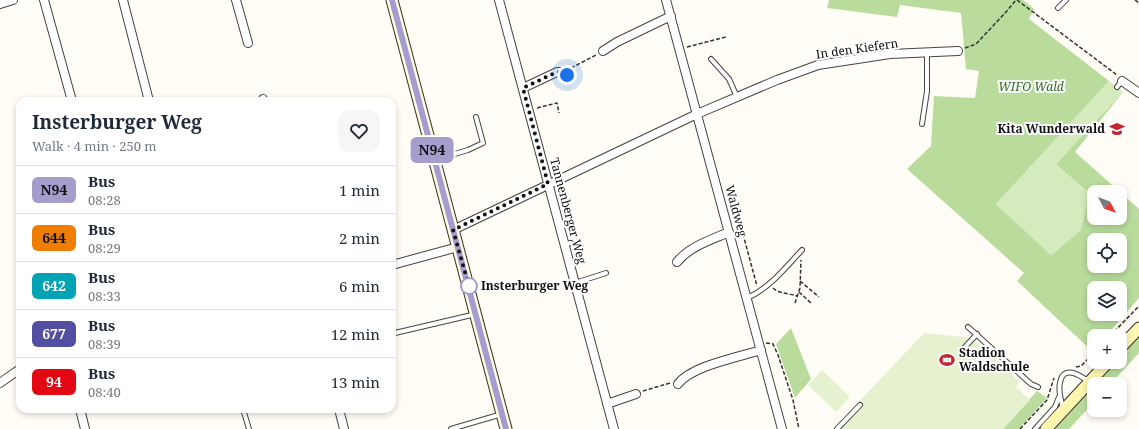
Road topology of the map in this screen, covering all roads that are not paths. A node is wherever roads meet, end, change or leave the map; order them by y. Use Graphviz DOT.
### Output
graph roads {
  1 [pos="13,0"];
  2 [pos="44,0"];
  3 [pos="123,0"];
  4 [pos="236,0"];
  5 [pos="392,0"];
  6 [pos="499,0"];
  7 [pos="666,0"];
  8 [pos="1066,0"];
  9 [pos="0,4"];
  10 [pos="1058,8"];
  11 [pos="671,16"];
  12 [pos="248,43"];
  13 [pos="603,51"];
  14 [pos="958,52"];
  15 [pos="927,53"];
  16 [pos="711,59"];
  17 [pos="564,74"];
  18 [pos="1120,84"];
  19 [pos="523,88"];
  20 [pos="1139,93"];
  21 [pos="71,97"];
  22 [pos="148,97"];
  23 [pos="737,97"];
  24 [pos="697,114"];
  25 [pos="476,117"];
  26 [pos="922,124"];
  27 [pos="435,160"];
  28 [pos="548,184"];
  29 [pos="453,230"];
  30 [pos="730,232"];
  31 [pos="565,244"];
  32 [pos="458,247"];
  33 [pos="582,247"];
  34 [pos="802,250"];
  35 [pos="677,262"];
  36 [pos="396,264"];
  37 [pos="606,273"];
  38 [pos="575,283"];
  39 [pos="749,297"];
  40 [pos="476,314"];
  41 [pos="968,327"];
  42 [pos="1139,328"];
  43 [pos="396,333"];
  44 [pos="977,334"];
  45 [pos="1127,341"];
  46 [pos="964,348"];
  47 [pos="760,350"];
  48 [pos="1101,369"];
  49 [pos="16,372"];
  50 [pos="1094,377"];
  51 [pos="1087,381"];
  52 [pos="0,383"];
  53 [pos="678,384"];
  54 [pos="1087,384"];
  55 [pos="1038,387"];
  56 [pos="1060,392"];
  57 [pos="636,394"];
  58 [pos="607,404"];
  59 [pos="860,405"];
  60 [pos="1063,411"];
  61 [pos="81,413"];
  62 [pos="244,413"];
  63 [pos="340,413"];
  64 [pos="502,414"];
  65 [pos="342,428"];
  66 [pos="85,429"];
  67 [pos="249,429"];
  68 [pos="451,429"];
  69 [pos="506,429"];
  70 [pos="614,429"];
  71 [pos="782,429"];
  72 [pos="837,429"];
  73 [pos="1034,429"];
  74 [pos="1046,429"];
  1 -- 9 [label="street"];
  2 -- 21 [label="street"];
  3 -- 22 [label="street"];
  4 -- 12 [label="street"];
  5 -- 27 [label="main road"];
  6 -- 19 [label="street, Tannenberger Weg"];
  7 -- 11 [label="street, Waldweg"];
  8 -- 10 [label="lane"];
  11 -- 13 [label="street"];
  11 -- 24 [label="street, Waldweg"];
  14 -- 15 [label="street, In den Kiefern"];
  15 -- 23 [label="street, In den Kiefern"];
  15 -- 26 [label="lane"];
  16 -- 23 [label="lane"];
  17 -- 19 [label="street"];
  18 -- 20 [label="street"];
  19 -- 28 [label="street, Tannenberger Weg"];
  23 -- 24 [label="street, In den Kiefern"];
  24 -- 28 [label="street"];
  24 -- 30 [label="street, Waldweg"];
  25 -- 27 [label="lane"];
  27 -- 29 [label="main road"];
  28 -- 29 [label="street"];
  28 -- 31 [label="street, Tannenberger Weg"];
  29 -- 32 [label="main road"];
  30 -- 35 [label="street"];
  30 -- 39 [label="street, Waldweg"];
  31 -- 33 [label="lane"];
  31 -- 38 [label="street, Tannenberger Weg"];
  32 -- 36 [label="street"];
  32 -- 40 [label="main road"];
  34 -- 39 [label="lane"];
  37 -- 38 [label="lane"];
  38 -- 58 [label="street, Tannenberger Weg"];
  39 -- 47 [label="street, Waldweg"];
  40 -- 43 [label="lane"];
  40 -- 64 [label="main road"];
  41 -- 44 [label="lane"];
  42 -- 45 [label="main road"];
  44 -- 46 [label="lane"];
  44 -- 55 [label="lane"];
  47 -- 53 [label="street"];
  47 -- 71 [label="street, Waldweg"];
  48 -- 50 [label="main road"];
  49 -- 52 [label="street"];
  51 -- 56 [label="lane"];
  54 -- 60 [label="main road"];
  56 -- 60 [label="lane"];
  56 -- 73 [label="lane"];
  57 -- 58 [label="street"];
  58 -- 70 [label="street, Tannenberger Weg"];
  59 -- 72 [label="lane"];
  60 -- 74 [label="main road"];
  61 -- 66 [label="street"];
  62 -- 67 [label="lane"];
  63 -- 65 [label="street"];
  64 -- 68 [label="lane"];
  64 -- 69 [label="main road"];
}
